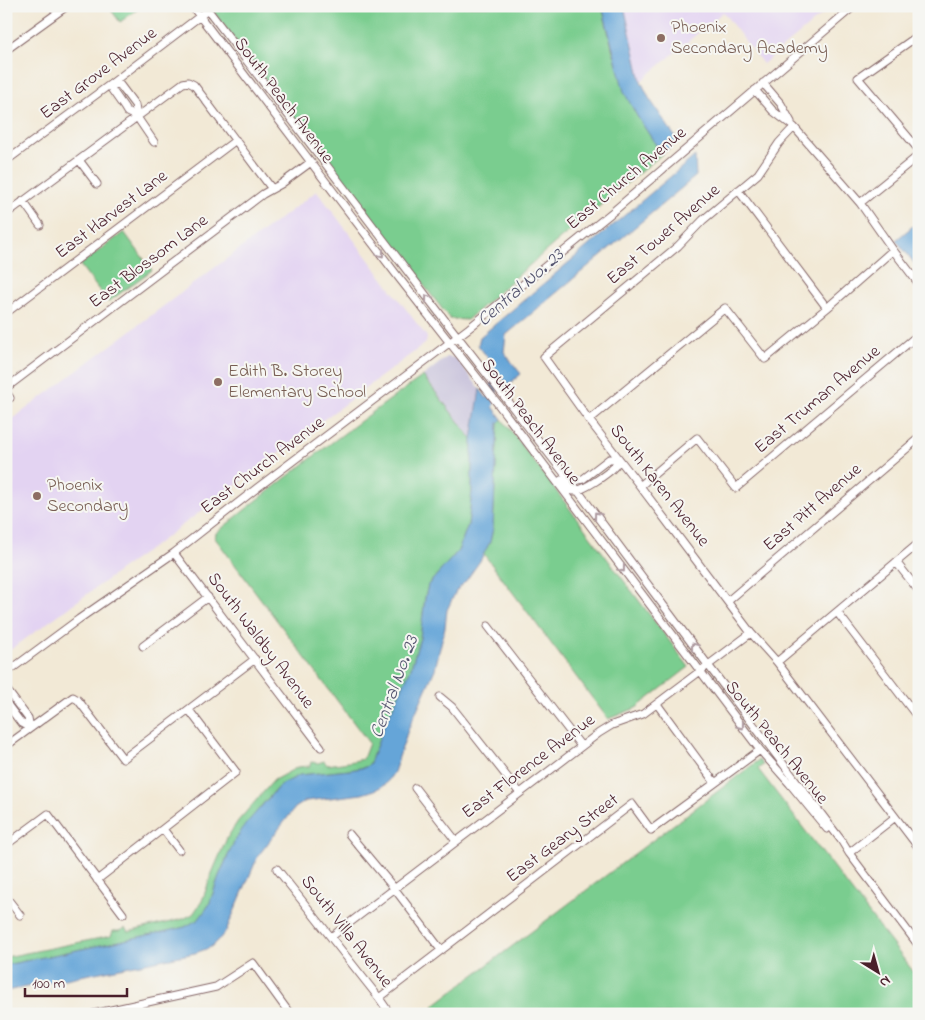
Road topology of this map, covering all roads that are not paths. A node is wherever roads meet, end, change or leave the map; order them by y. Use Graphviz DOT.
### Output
graph roads {
  1 [pos="67,6"];
  2 [pos="192,6"];
  3 [pos="854,6"];
  4 [pos="207,8"];
  5 [pos="200,16"];
  6 [pos="919,35"];
  7 [pos="6,50"];
  8 [pos="112,83"];
  9 [pos="763,83"];
  10 [pos="755,90"];
  11 [pos="127,95"];
  12 [pos="119,100"];
  13 [pos="137,117"];
  14 [pos="794,127"];
  15 [pos="236,140"];
  16 [pos="154,142"];
  17 [pos="919,150"];
  18 [pos="919,155"];
  19 [pos="80,160"];
  20 [pos="6,161"];
  21 [pos="311,162"];
  22 [pos="97,184"];
  23 [pos="272,189"];
  24 [pos="738,190"];
  25 [pos="335,194"];
  26 [pos="23,201"];
  27 [pos="860,203"];
  28 [pos="6,214"];
  29 [pos="40,225"];
  30 [pos="893,250"];
  31 [pos="392,252"];
  32 [pos="919,284"];
  33 [pos="827,308"];
  34 [pos="6,313"];
  35 [pos="919,334"];
  36 [pos="458,337"];
  37 [pos="450,343"];
  38 [pos="544,357"];
  39 [pos="6,388"];
  40 [pos="589,420"];
  41 [pos="919,438"];
  42 [pos="525,440"];
  43 [pos="619,459"];
  44 [pos="572,482"];
  45 [pos="640,486"];
  46 [pos="578,490"];
  47 [pos="919,543"];
  48 [pos="174,553"];
  49 [pos="896,562"];
  50 [pos="919,591"];
  51 [pos="208,597"];
  52 [pos="728,601"];
  53 [pos="837,612"];
  54 [pos="488,626"];
  55 [pos="751,633"];
  56 [pos="143,646"];
  57 [pos="255,660"];
  58 [pos="777,662"];
  59 [pos="708,665"];
  60 [pos="7,670"];
  61 [pos="700,672"];
  62 [pos="6,689"];
  63 [pos="440,697"];
  64 [pos="6,703"];
  65 [pos="657,704"];
  66 [pos="188,710"];
  67 [pos="919,719"];
  68 [pos="30,728"];
  69 [pos="6,746"];
  70 [pos="581,746"];
  71 [pos="321,747"];
  72 [pos="760,750"];
  73 [pos="715,783"];
  74 [pos="415,788"];
  75 [pos="519,792"];
  76 [pos="894,818"];
  77 [pos="163,829"];
  78 [pos="349,834"];
  79 [pos="456,841"];
  80 [pos="6,845"];
  81 [pos="919,848"];
  82 [pos="179,850"];
  83 [pos="849,853"];
  84 [pos="277,869"];
  85 [pos="98,880"];
  86 [pos="394,888"];
  87 [pos="6,896"];
  88 [pos="123,914"];
  89 [pos="20,915"];
  90 [pos="331,936"];
  91 [pos="919,946"];
  92 [pos="441,950"];
  93 [pos="380,998"];
  94 [pos="93,1014"];
  95 [pos="290,1014"];
  96 [pos="390,1014"];
  1 -- 7 [label="street"];
  2 -- 5 [label="street, South Peach Avenue"];
  3 -- 9 [label="street, East Church Avenue"];
  4 -- 5 [label="street, East Grove Avenue"];
  4 -- 31 [label="street, South Peach Avenue"];
  5 -- 8 [label="street, East Grove Avenue"];
  5 -- 21 [label="street, South Peach Avenue"];
  6 -- 17 [label="street"];
  8 -- 11 [label="street"];
  8 -- 12 [label="street"];
  8 -- 20 [label="street, East Grove Avenue"];
  9 -- 10 [label="street, East Church Avenue"];
  9 -- 14 [label="street"];
  10 -- 14 [label="street"];
  10 -- 36 [label="street, East Church Avenue"];
  11 -- 12 [label="street"];
  11 -- 13 [label="street"];
  12 -- 13 [label="street"];
  13 -- 15 [label="street"];
  13 -- 16 [label="street"];
  13 -- 19 [label="street"];
  14 -- 24 [label="street, East Tower Avenue"];
  14 -- 27 [label="street"];
  15 -- 23 [label="street"];
  15 -- 34 [label="street, East Harvest Lane"];
  18 -- 27 [label="street"];
  19 -- 22 [label="street"];
  19 -- 26 [label="street"];
  21 -- 23 [label="street, East Blossom Lane"];
  21 -- 25 [label="street, South Peach Avenue"];
  23 -- 39 [label="street, East Blossom Lane"];
  24 -- 33 [label="street"];
  24 -- 38 [label="street, East Tower Avenue"];
  25 -- 31 [label="street"];
  25 -- 37 [label="street, South Peach Avenue, one-way"];
  26 -- 28 [label="street"];
  26 -- 29 [label="street"];
  27 -- 30 [label="street"];
  30 -- 32 [label="street"];
  30 -- 33 [label="street"];
  36 -- 31 [label="street, South Peach Avenue, one-way"];
  33 -- 40 [label="street"];
  35 -- 45 [label="street, East Truman Avenue"];
  36 -- 37 [label="street, East Church Avenue"];
  36 -- 44 [label="street, South Peach Avenue"];
  37 -- 42 [label="street, South Peach Avenue"];
  37 -- 48 [label="street, East Church Avenue"];
  38 -- 40 [label="street, South Karen Avenue"];
  40 -- 43 [label="street, South Karen Avenue"];
  41 -- 52 [label="street, East Pitt Avenue"];
  42 -- 46 [label="street"];
  42 -- 61 [label="street, South Peach Avenue, one-way"];
  43 -- 44 [label="street"];
  43 -- 45 [label="street, South Karen Avenue"];
  43 -- 46 [label="street"];
  44 -- 46 [label="street, South Peach Avenue"];
  45 -- 52 [label="street, South Karen Avenue"];
  59 -- 46 [label="street, South Peach Avenue, one-way"];
  47 -- 49 [label="street"];
  48 -- 51 [label="street, South Waldby Avenue"];
  48 -- 60 [label="street, East Church Avenue"];
  49 -- 50 [label="street"];
  49 -- 53 [label="street"];
  51 -- 56 [label="street"];
  51 -- 57 [label="street, South Waldby Avenue"];
  52 -- 55 [label="street, South Karen Avenue"];
  53 -- 58 [label="street"];
  53 -- 67 [label="street"];
  54 -- 70 [label="street"];
  55 -- 58 [label="street, South Karen Avenue"];
  55 -- 59 [label="street, East Florence Avenue"];
  57 -- 66 [label="street"];
  57 -- 71 [label="street, South Waldby Avenue"];
  58 -- 76 [label="street, South Karen Avenue"];
  59 -- 61 [label="street, East Florence Avenue"];
  59 -- 83 [label="street, South Peach Avenue"];
  61 -- 65 [label="street, East Florence Avenue"];
  61 -- 72 [label="street, South Peach Avenue, one-way"];
  62 -- 68 [label="street"];
  63 -- 75 [label="street"];
  64 -- 68 [label="street"];
  65 -- 70 [label="street, East Florence Avenue"];
  65 -- 73 [label="street"];
  66 -- 68 [label="street"];
  66 -- 77 [label="street"];
  68 -- 69 [label="street"];
  70 -- 75 [label="street, East Florence Avenue"];
  72 -- 73 [label="street, East Geary Street"];
  72 -- 83 [label="street, South Peach Avenue"];
  73 -- 92 [label="street, East Geary Street"];
  74 -- 79 [label="street"];
  75 -- 79 [label="street, East Florence Avenue"];
  76 -- 81 [label="street, South Karen Avenue"];
  76 -- 83 [label="street"];
  77 -- 82 [label="street"];
  77 -- 85 [label="street"];
  78 -- 86 [label="street"];
  79 -- 86 [label="street, East Florence Avenue"];
  80 -- 85 [label="street"];
  83 -- 91 [label="street, South Peach Avenue"];
  84 -- 90 [label="street, South Villa Avenue"];
  85 -- 88 [label="street"];
  86 -- 90 [label="street, East Florence Avenue"];
  86 -- 92 [label="street"];
  87 -- 89 [label="street"];
  90 -- 93 [label="street, South Villa Avenue"];
  92 -- 93 [label="street, East Geary Street"];
  93 -- 96 [label="street, South Villa Avenue"];
  94 -- 95 [label="street"];
}
